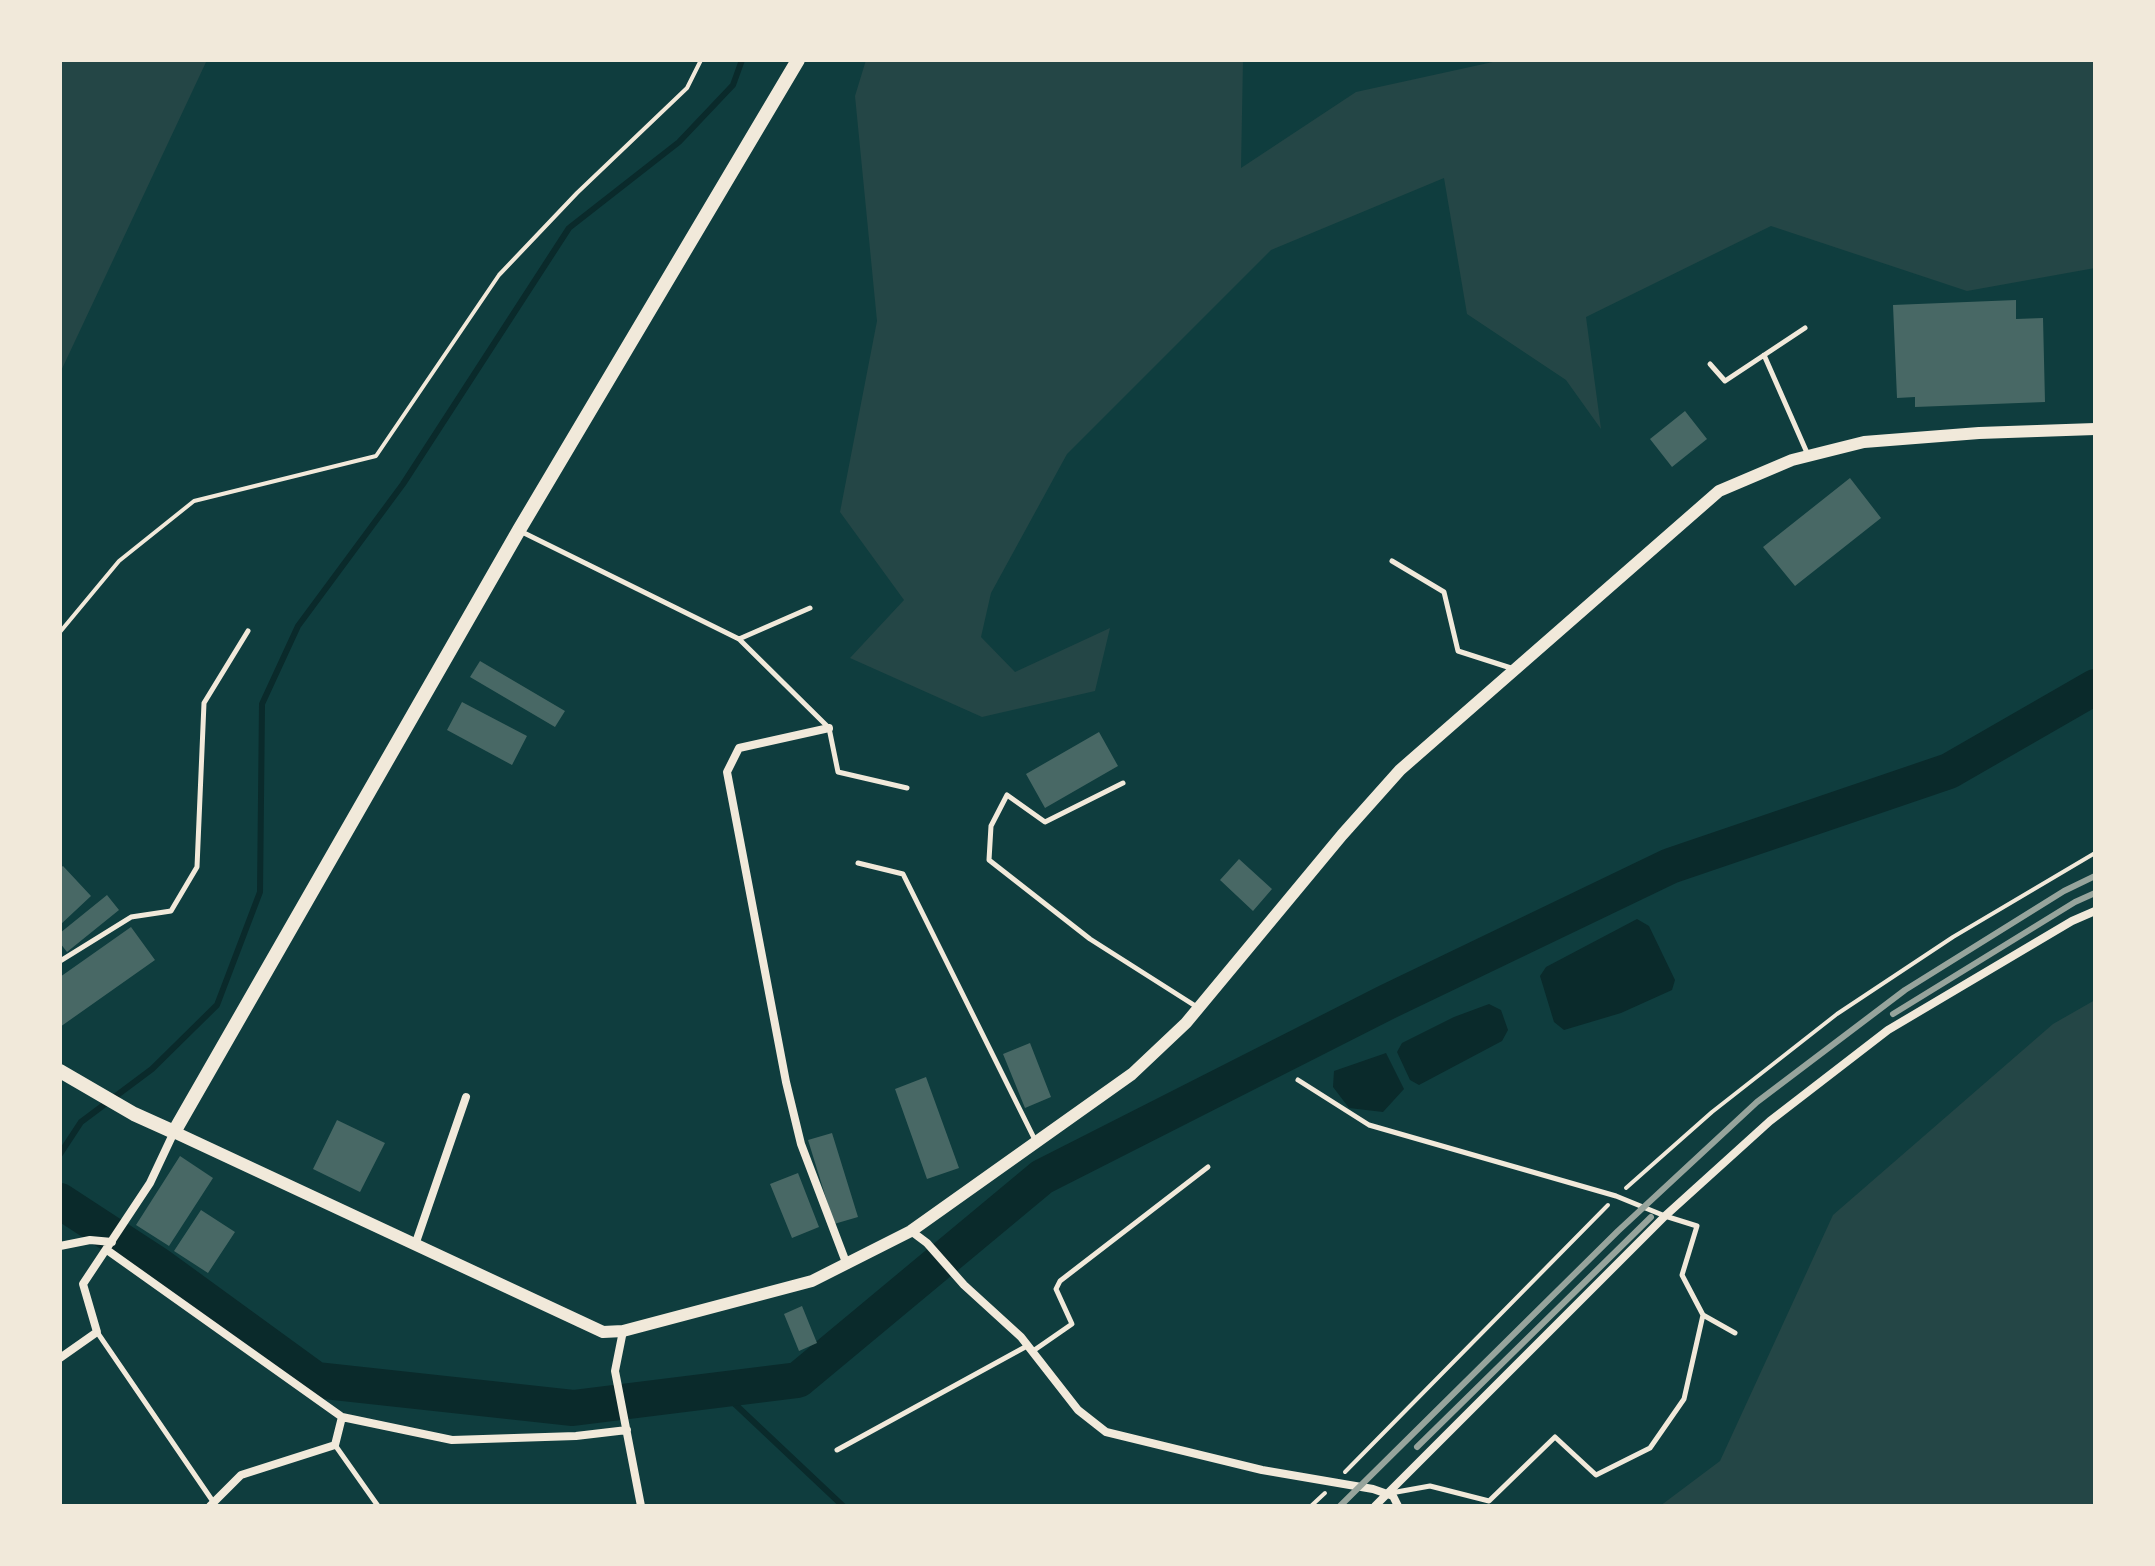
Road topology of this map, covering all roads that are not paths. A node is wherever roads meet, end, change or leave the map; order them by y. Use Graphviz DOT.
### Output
graph roads {
  1 [pos="798,60"];
  2 [pos="1805,328"];
  3 [pos="1764,355"];
  4 [pos="1710,364"];
  5 [pos="2095,429"];
  6 [pos="1809,456"];
  7 [pos="519,530"];
  8 [pos="1392,561"];
  9 [pos="810,608"];
  10 [pos="248,631"];
  11 [pos="739,639"];
  12 [pos="1515,669"];
  13 [pos="829,728"];
  14 [pos="1123,783"];
  15 [pos="907,788"];
  16 [pos="858,863"];
  17 [pos="2095,911"];
  18 [pos="61,960"];
  19 [pos="1198,1008"];
  20 [pos="60,1071"];
  21 [pos="1298,1080"];
  22 [pos="466,1097"];
  23 [pos="174,1132"];
  24 [pos="1036,1142"];
  25 [pos="1208,1167"];
  26 [pos="1665,1216"];
  27 [pos="911,1231"];
  28 [pos="415,1245"];
  29 [pos="60,1246"];
  30 [pos="110,1246"];
  31 [pos="847,1265"];
  32 [pos="1703,1315"];
  33 [pos="623,1331"];
  34 [pos="97,1332"];
  35 [pos="1735,1333"];
  36 [pos="1030,1349"];
  37 [pos="60,1358"];
  38 [pos="342,1417"];
  39 [pos="626,1426"];
  40 [pos="335,1445"];
  41 [pos="837,1450"];
  42 [pos="1387,1494"];
  43 [pos="212,1504"];
  44 [pos="378,1506"];
  45 [pos="641,1506"];
  46 [pos="1375,1506"];
  47 [pos="1398,1506"];
  1 -- 7 [label="main road"];
  2 -- 3 [label="lane"];
  3 -- 4 [label="lane"];
  3 -- 6 [label="lane"];
  5 -- 6 [label="street"];
  6 -- 12 [label="street"];
  7 -- 11 [label="lane"];
  7 -- 23 [label="main road"];
  8 -- 12 [label="lane"];
  9 -- 11 [label="lane"];
  10 -- 18 [label="lane"];
  11 -- 13 [label="lane"];
  12 -- 19 [label="street"];
  13 -- 15 [label="lane"];
  13 -- 31 [label="street"];
  14 -- 19 [label="lane"];
  16 -- 24 [label="lane"];
  17 -- 26 [label="street"];
  19 -- 24 [label="street"];
  20 -- 23 [label="main road"];
  21 -- 26 [label="lane"];
  22 -- 28 [label="street"];
  23 -- 28 [label="street"];
  23 -- 30 [label="street"];
  24 -- 27 [label="street"];
  25 -- 36 [label="lane"];
  26 -- 32 [label="lane"];
  26 -- 42 [label="street"];
  27 -- 31 [label="street"];
  27 -- 36 [label="street"];
  28 -- 33 [label="street"];
  29 -- 30 [label="street"];
  30 -- 34 [label="street"];
  30 -- 38 [label="street"];
  31 -- 33 [label="street"];
  32 -- 35 [label="lane"];
  32 -- 42 [label="lane"];
  33 -- 39 [label="street"];
  34 -- 37 [label="street"];
  34 -- 43 [label="lane"];
  36 -- 41 [label="lane"];
  36 -- 42 [label="street"];
  38 -- 39 [label="street"];
  38 -- 40 [label="street"];
  39 -- 45 [label="street"];
  40 -- 43 [label="street"];
  40 -- 44 [label="lane"];
  42 -- 46 [label="street"];
  42 -- 47 [label="street"];
}
